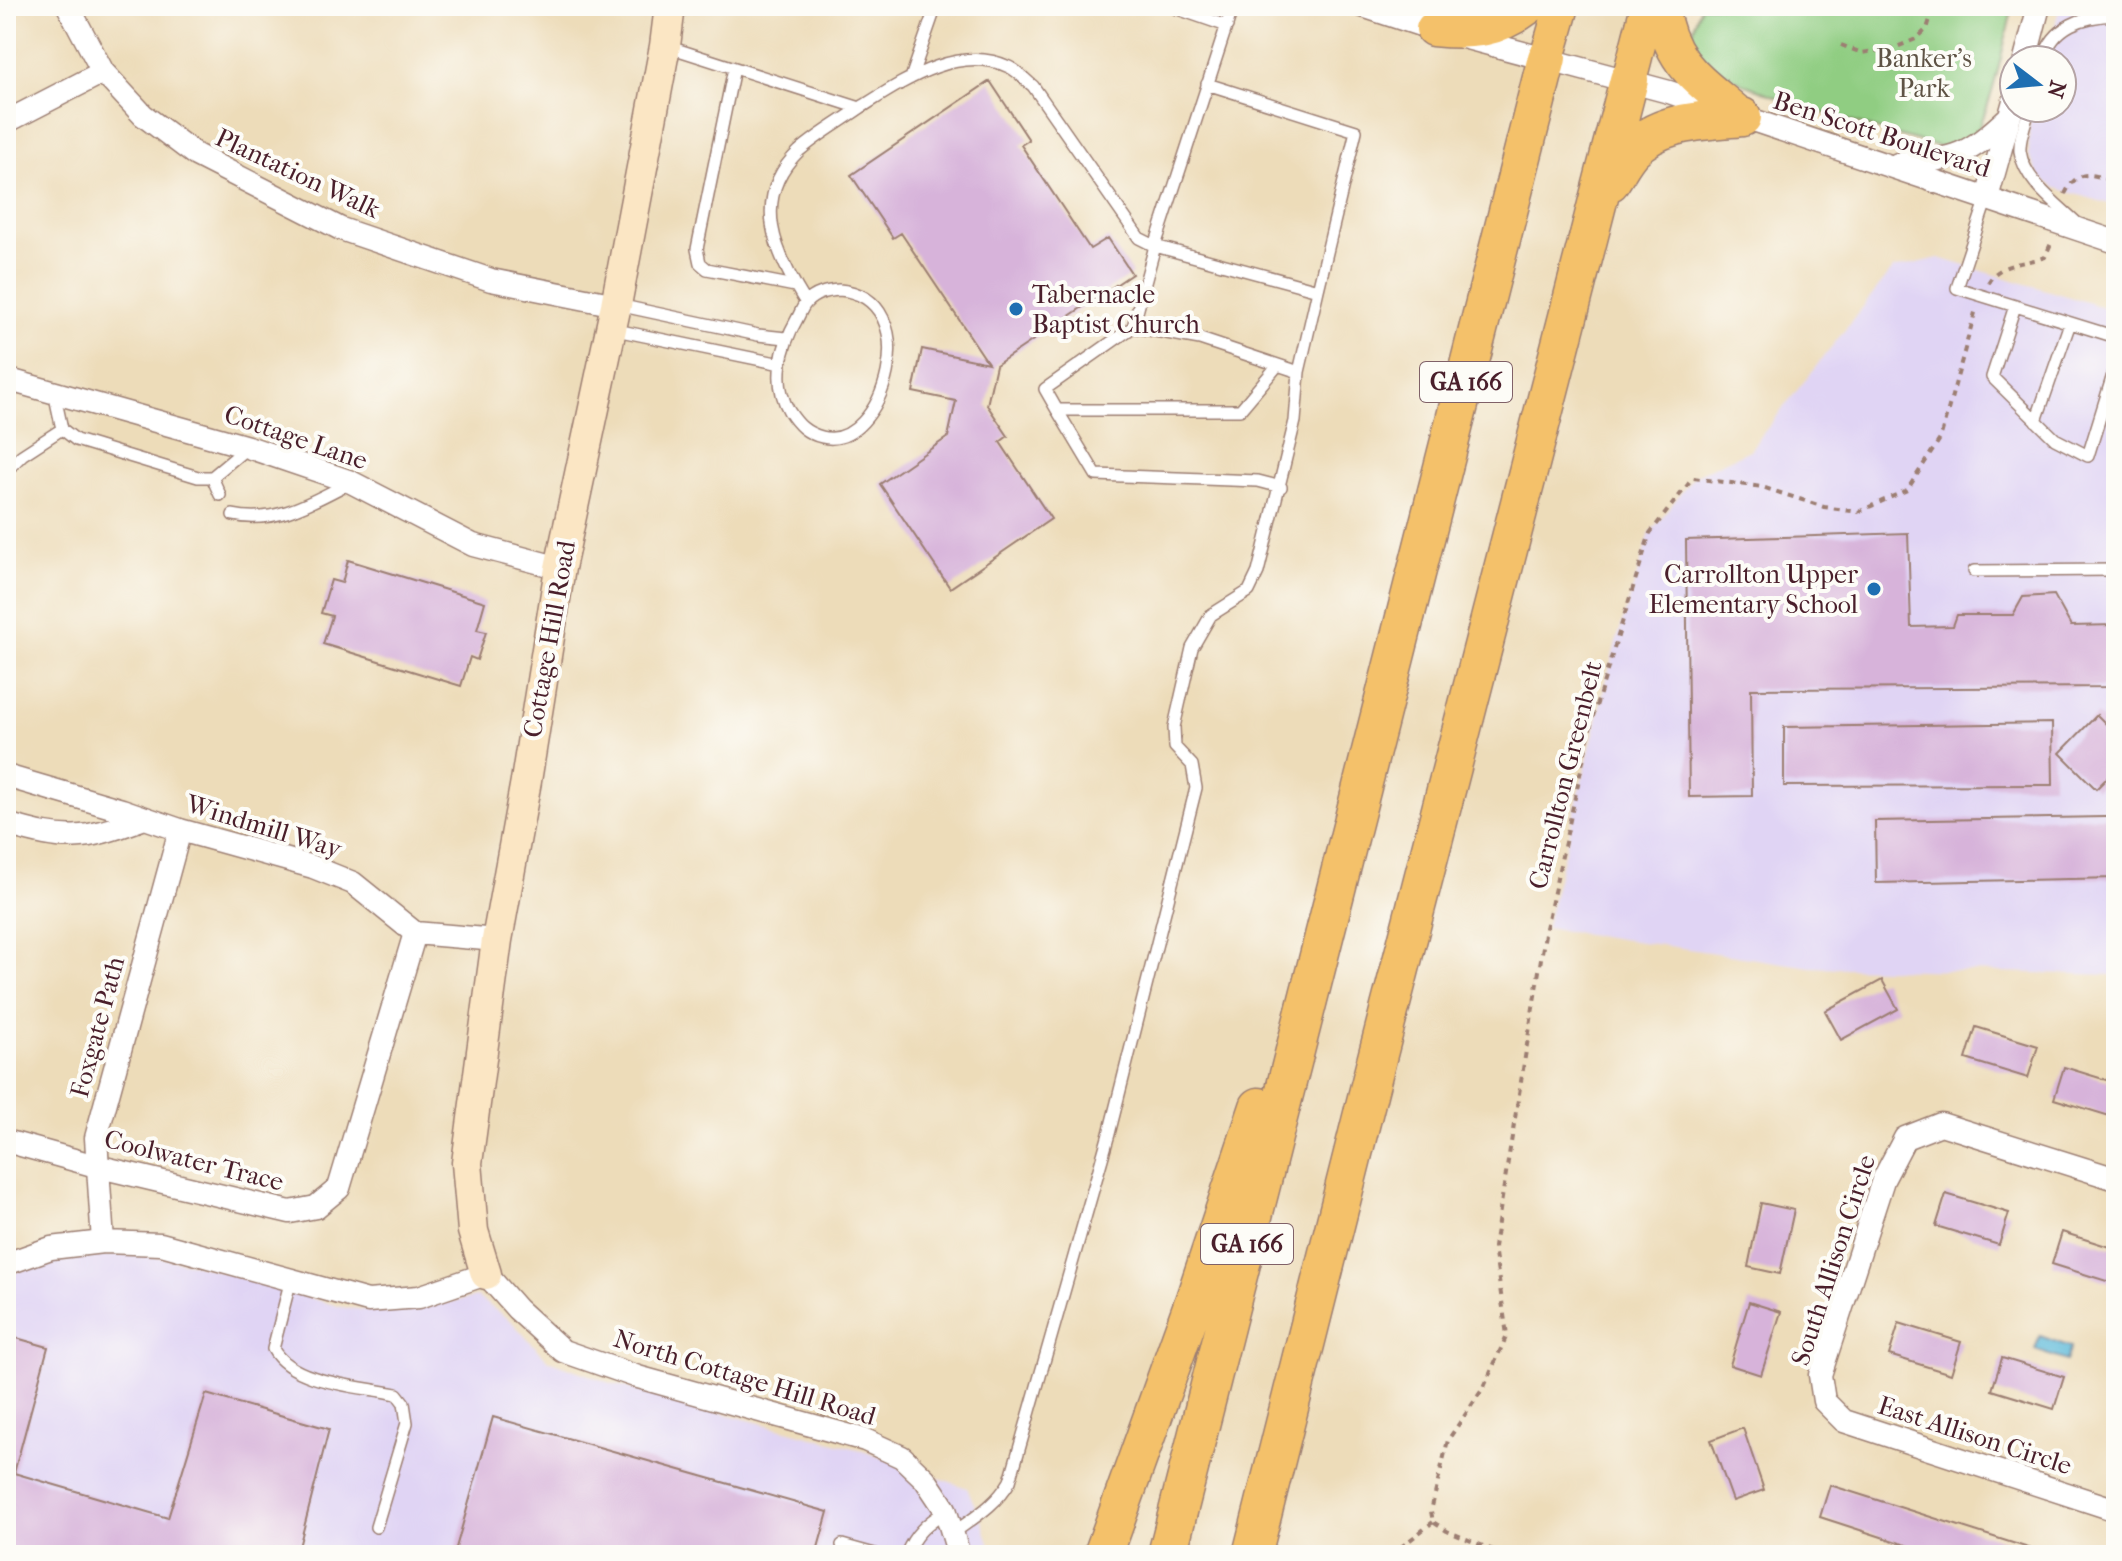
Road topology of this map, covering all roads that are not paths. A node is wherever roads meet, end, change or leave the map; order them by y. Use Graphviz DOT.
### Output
graph roads {
  1 [pos="68,6"];
  2 [pos="670,6"];
  3 [pos="936,6"];
  4 [pos="1169,6"];
  5 [pos="1233,6"];
  6 [pos="1363,6"];
  7 [pos="1648,6"];
  8 [pos="1661,6"];
  9 [pos="2039,6"];
  10 [pos="2103,6"];
  11 [pos="1550,10"];
  12 [pos="2116,14"];
  13 [pos="1227,26"];
  14 [pos="1433,29"];
  15 [pos="2029,44"];
  16 [pos="2049,44"];
  17 [pos="665,46"];
  18 [pos="1532,54"];
  19 [pos="734,68"];
  20 [pos="103,72"];
  21 [pos="911,78"];
  22 [pos="1629,80"];
  23 [pos="1207,84"];
  24 [pos="860,108"];
  25 [pos="1742,117"];
  26 [pos="6,122"];
  27 [pos="2001,124"];
  28 [pos="2013,124"];
  29 [pos="2020,124"];
  30 [pos="1887,165"];
  31 [pos="1987,198"];
  32 [pos="1597,201"];
  33 [pos="2088,234"];
  34 [pos="2116,242"];
  35 [pos="1155,246"];
  36 [pos="795,286"];
  37 [pos="1318,290"];
  38 [pos="806,303"];
  39 [pos="2015,306"];
  40 [pos="613,317"];
  41 [pos="2070,323"];
  42 [pos="1133,327"];
  43 [pos="2116,337"];
  44 [pos="786,338"];
  45 [pos="781,364"];
  46 [pos="1278,365"];
  47 [pos="2116,365"];
  48 [pos="1299,372"];
  49 [pos="6,379"];
  50 [pos="53,392"];
  51 [pos="1057,410"];
  52 [pos="2036,421"];
  53 [pos="62,429"];
  54 [pos="248,447"];
  55 [pos="6,471"];
  56 [pos="212,477"];
  57 [pos="351,482"];
  58 [pos="1281,487"];
  59 [pos="220,495"];
  60 [pos="233,515"];
  61 [pos="560,568"];
  62 [pos="2116,570"];
  63 [pos="1974,571"];
  64 [pos="6,776"];
  65 [pos="142,819"];
  66 [pos="6,824"];
  67 [pos="180,830"];
  68 [pos="415,933"];
  69 [pos="1327,933"];
  70 [pos="497,940"];
  71 [pos="6,1141"];
  72 [pos="96,1166"];
  73 [pos="2116,1179"];
  74 [pos="103,1242"];
  75 [pos="6,1264"];
  76 [pos="486,1274"];
  77 [pos="291,1279"];
  78 [pos="1308,1336"];
  79 [pos="1824,1401"];
  80 [pos="2116,1510"];
  81 [pos="949,1522"];
  82 [pos="376,1527"];
  83 [pos="842,1545"];
  84 [pos="878,1555"];
  85 [pos="906,1555"];
  86 [pos="959,1555"];
  87 [pos="1103,1555"];
  88 [pos="1167,1555"];
  89 [pos="1252,1555"];
  90 [pos="1276,1555"];
  1 -- 20 [label="street, Plantation Walk"];
  2 -- 17 [label="street, Cottage Hill Road"];
  3 -- 21 [label="lane"];
  4 -- 13 [label="lane"];
  5 -- 13 [label="lane"];
  6 -- 14 [label="street, Ben Scott Boulevard"];
  7 -- 22 [label="main road, GA 166"];
  8 -- 25 [label="main road"];
  9 -- 15 [label="street"];
  10 -- 12 [label="lane"];
  11 -- 14 [label="main road"];
  11 -- 18 [label="main road"];
  12 -- 16 [label="lane"];
  13 -- 23 [label="lane"];
  14 -- 18 [label="street, Ben Scott Boulevard"];
  17 -- 19 [label="lane"];
  17 -- 40 [label="street, Cottage Hill Road"];
  18 -- 22 [label="street, Ben Scott Boulevard"];
  18 -- 69 [label="highway, GA 166"];
  19 -- 24 [label="lane"];
  19 -- 36 [label="lane"];
  20 -- 26 [label="street"];
  20 -- 40 [label="street, Plantation Walk"];
  21 -- 24 [label="lane"];
  21 -- 35 [label="lane"];
  22 -- 25 [label="street, Ben Scott Boulevard"];
  22 -- 32 [label="highway, GA 166"];
  23 -- 35 [label="lane"];
  23 -- 37 [label="lane"];
  24 -- 36 [label="lane"];
  25 -- 30 [label="street, Ben Scott Boulevard"];
  25 -- 32 [label="highway"];
  27 -- 30 [label="street"];
  28 -- 31 [label="street"];
  29 -- 33 [label="lane"];
  30 -- 31 [label="street, Ben Scott Boulevard"];
  31 -- 33 [label="street, Ben Scott Boulevard"];
  31 -- 39 [label="lane"];
  32 -- 78 [label="highway, GA 166"];
  33 -- 34 [label="street, Ben Scott Boulevard"];
  35 -- 37 [label="lane"];
  35 -- 42 [label="lane"];
  36 -- 38 [label="lane"];
  37 -- 48 [label="lane"];
  38 -- 44 [label="lane"];
  38 -- 45 [label="lane"];
  39 -- 41 [label="lane"];
  39 -- 52 [label="lane"];
  40 -- 44 [label="lane"];
  40 -- 45 [label="lane"];
  40 -- 61 [label="street, Cottage Hill Road"];
  41 -- 43 [label="lane"];
  41 -- 52 [label="lane"];
  42 -- 46 [label="lane"];
  42 -- 51 [label="lane"];
  44 -- 45 [label="lane"];
  46 -- 48 [label="lane"];
  46 -- 51 [label="lane"];
  47 -- 52 [label="lane"];
  48 -- 58 [label="lane"];
  49 -- 50 [label="street, Cottage Lane"];
  50 -- 53 [label="lane"];
  50 -- 54 [label="street, Cottage Lane"];
  51 -- 58 [label="lane"];
  53 -- 55 [label="lane"];
  53 -- 56 [label="lane"];
  54 -- 56 [label="lane"];
  54 -- 57 [label="street, Cottage Lane"];
  56 -- 59 [label="lane"];
  57 -- 60 [label="lane"];
  57 -- 61 [label="street, Cottage Lane"];
  58 -- 81 [label="lane"];
  61 -- 70 [label="street, Cottage Hill Road"];
  62 -- 63 [label="lane"];
  64 -- 65 [label="street, Windmill Way"];
  65 -- 66 [label="street"];
  65 -- 67 [label="street, Windmill Way"];
  67 -- 68 [label="street, Windmill Way"];
  67 -- 72 [label="street, Foxgate Path"];
  68 -- 70 [label="street"];
  68 -- 72 [label="street, Coolwater Trace"];
  69 -- 87 [label="highway"];
  69 -- 88 [label="highway, GA 166"];
  70 -- 76 [label="street, Cottage Hill Road"];
  71 -- 72 [label="street, Coolwater Trace"];
  72 -- 74 [label="street, Foxgate Path"];
  73 -- 79 [label="street, South Allison Circle"];
  74 -- 75 [label="street"];
  74 -- 77 [label="street"];
  76 -- 77 [label="street"];
  76 -- 81 [label="street, North Cottage Hill Road"];
  77 -- 82 [label="lane"];
  78 -- 89 [label="highway, GA 166"];
  78 -- 90 [label="highway"];
  79 -- 80 [label="street, East Allison Circle"];
  81 -- 85 [label="lane"];
  81 -- 86 [label="street, North Cottage Hill Road"];
  83 -- 84 [label="lane"];
}
